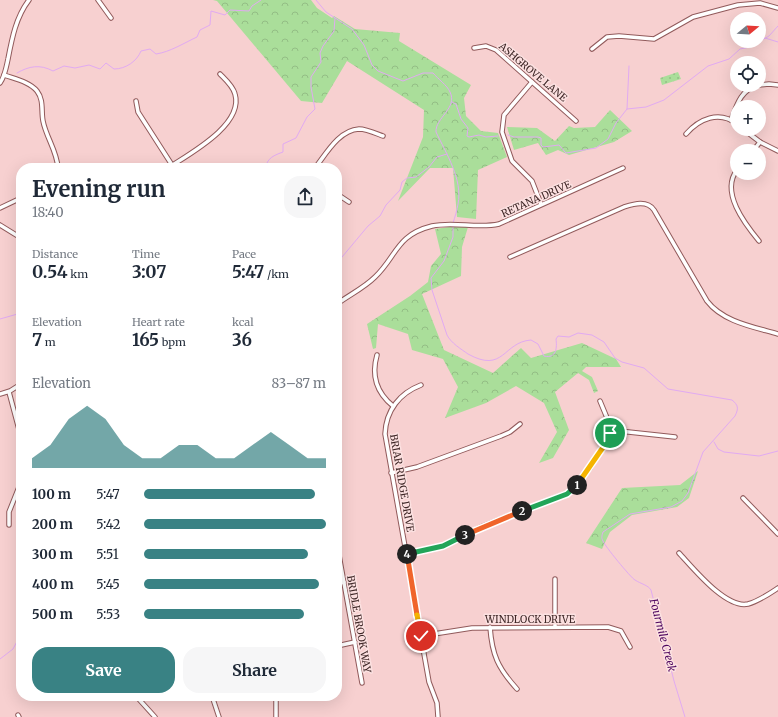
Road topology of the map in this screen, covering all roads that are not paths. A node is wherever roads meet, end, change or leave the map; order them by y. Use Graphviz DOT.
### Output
graph roads {
  1 [pos="29,0"];
  2 [pos="98,0"];
  3 [pos="778,3"];
  4 [pos="777,8"];
  5 [pos="111,18"];
  6 [pos="474,48"];
  7 [pos="592,49"];
  8 [pos="220,74"];
  9 [pos="4,75"];
  10 [pos="532,82"];
  11 [pos="0,83"];
  12 [pos="766,84"];
  13 [pos="778,85"];
  14 [pos="745,92"];
  15 [pos="739,100"];
  16 [pos="136,101"];
  17 [pos="730,120"];
  18 [pos="576,121"];
  19 [pos="686,134"];
  20 [pos="383,136"];
  21 [pos="752,136"];
  22 [pos="760,142"];
  23 [pos="778,151"];
  24 [pos="57,163"];
  25 [pos="171,163"];
  26 [pos="175,163"];
  27 [pos="319,163"];
  28 [pos="623,168"];
  29 [pos="732,180"];
  30 [pos="342,197"];
  31 [pos="16,200"];
  32 [pos="349,202"];
  33 [pos="541,204"];
  34 [pos="0,208"];
  35 [pos="0,225"];
  36 [pos="16,235"];
  37 [pos="759,241"];
  38 [pos="510,257"];
  39 [pos="342,300"];
  40 [pos="778,334"];
  41 [pos="377,355"];
  42 [pos="421,385"];
  43 [pos="16,387"];
  44 [pos="9,392"];
  45 [pos="0,394"];
  46 [pos="600,401"];
  47 [pos="393,406"];
  48 [pos="16,418"];
  49 [pos="520,424"];
  50 [pos="610,430"];
  51 [pos="675,437"];
  52 [pos="391,473"];
  53 [pos="16,494"];
  54 [pos="743,498"];
  55 [pos="9,525"];
  56 [pos="778,534"];
  57 [pos="406,554"];
  58 [pos="679,554"];
  59 [pos="342,571"];
  60 [pos="555,579"];
  61 [pos="344,582"];
  62 [pos="778,588"];
  63 [pos="490,627"];
  64 [pos="555,627"];
  65 [pos="421,636"];
  66 [pos="355,642"];
  67 [pos="342,645"];
  68 [pos="630,647"];
  69 [pos="362,683"];
  70 [pos="517,689"];
  71 [pos="141,701"];
  72 [pos="214,701"];
  73 [pos="276,701"];
  74 [pos="155,717"];
  75 [pos="219,717"];
  76 [pos="276,717"];
  77 [pos="438,717"];
  1 -- 9 [label="street"];
  2 -- 5 [label="street"];
  3 -- 4 [label="street"];
  4 -- 7 [label="street"];
  6 -- 10 [label="street, ASHGROVE LANE"];
  8 -- 26 [label="street"];
  9 -- 11 [label="street"];
  9 -- 24 [label="street"];
  10 -- 18 [label="street, ASHGROVE LANE"];
  10 -- 33 [label="street"];
  12 -- 13 [label="street"];
  14 -- 15 [label="street"];
  16 -- 25 [label="street"];
  17 -- 19 [label="street"];
  20 -- 27 [label="street"];
  21 -- 22 [label="street"];
  22 -- 23 [label="street"];
  28 -- 33 [label="street, RETANA DRIVE"];
  29 -- 37 [label="street"];
  30 -- 32 [label="street"];
  31 -- 34 [label="street"];
  33 -- 39 [label="street, RETANA DRIVE"];
  35 -- 36 [label="street"];
  38 -- 40 [label="street"];
  41 -- 47 [label="street"];
  42 -- 47 [label="street, BRIAR RIDGE DRIVE"];
  43 -- 44 [label="street"];
  44 -- 45 [label="street"];
  44 -- 48 [label="street"];
  46 -- 50 [label="street"];
  47 -- 52 [label="street, BRIAR RIDGE DRIVE"];
  49 -- 52 [label="street"];
  50 -- 51 [label="street"];
  50 -- 57 [label="street"];
  52 -- 57 [label="street, BRIAR RIDGE DRIVE"];
  53 -- 55 [label="street"];
  54 -- 56 [label="street"];
  57 -- 65 [label="street, BRIAR RIDGE DRIVE"];
  58 -- 62 [label="street"];
  59 -- 61 [label="street, BRIDLE BROOK WAY"];
  60 -- 64 [label="street"];
  61 -- 66 [label="street, BRIDLE BROOK WAY"];
  63 -- 64 [label="street, WINDLOCK DRIVE"];
  63 -- 65 [label="street, WINDLOCK DRIVE"];
  63 -- 70 [label="street"];
  64 -- 68 [label="street, WINDLOCK DRIVE"];
  65 -- 77 [label="street, BRIAR RIDGE DRIVE"];
  66 -- 67 [label="street"];
  66 -- 69 [label="street, BRIDLE BROOK WAY"];
  71 -- 74 [label="street"];
  72 -- 75 [label="street"];
  73 -- 76 [label="street"];
}
